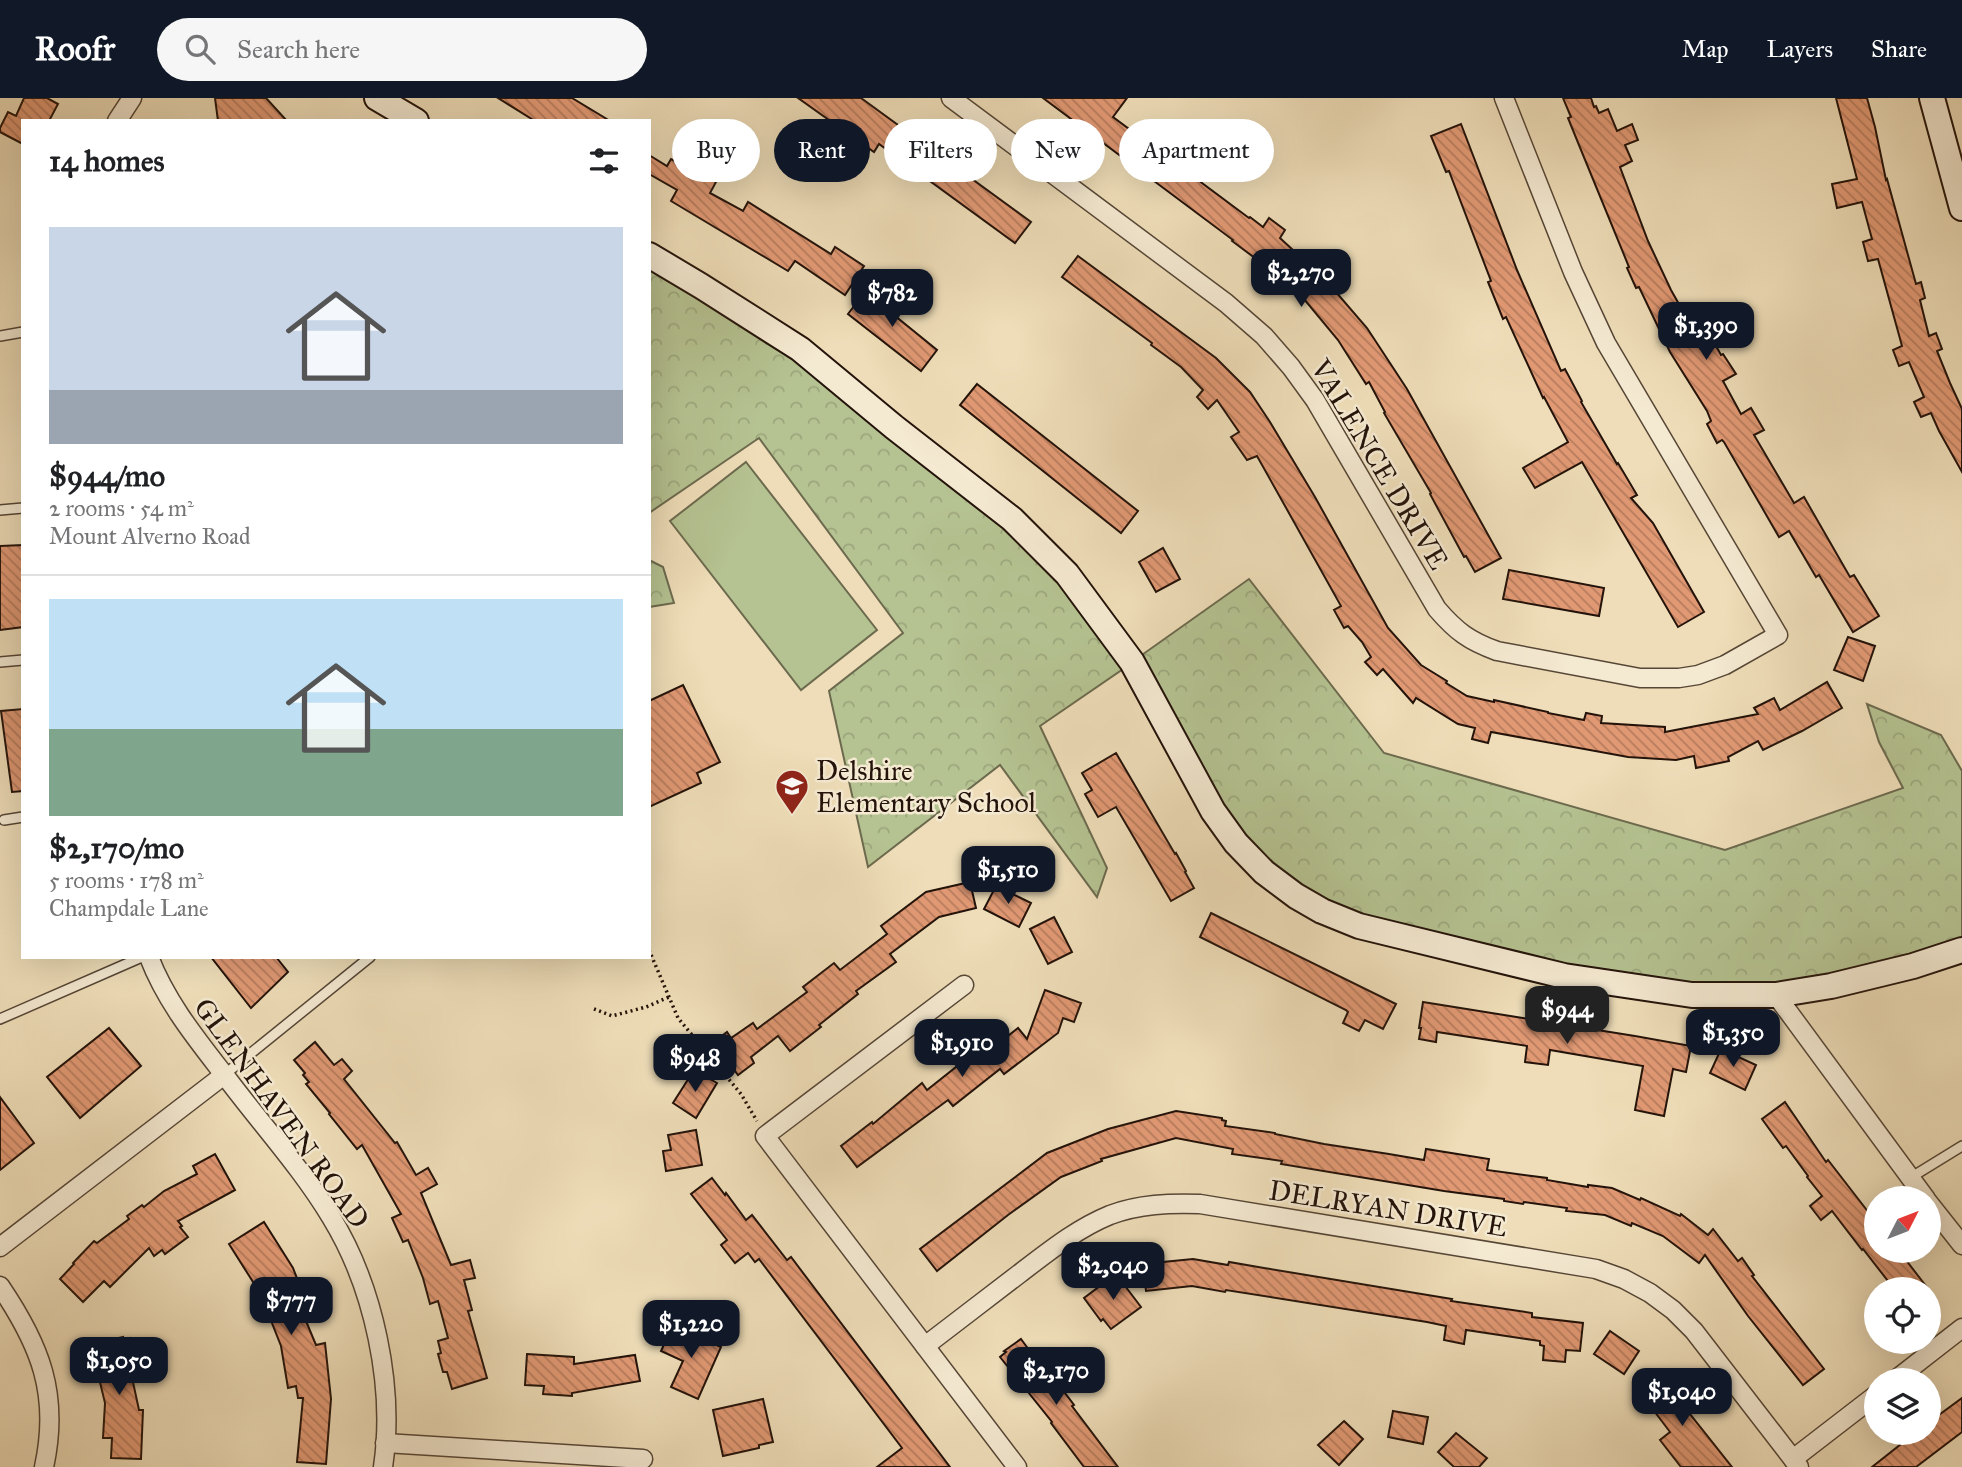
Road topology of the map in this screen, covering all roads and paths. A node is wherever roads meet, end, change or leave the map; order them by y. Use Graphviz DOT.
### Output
graph roads {
  1 [pos="132,98"];
  2 [pos="377,98"];
  3 [pos="951,98"];
  4 [pos="1504,98"];
  5 [pos="1932,98"];
  6 [pos="118,119"];
  7 [pos="413,119"];
  8 [pos="1962,208"];
  9 [pos="651,256"];
  10 [pos="21,332"];
  11 [pos="0,336"];
  12 [pos="21,508"];
  13 [pos="0,510"];
  14 [pos="21,660"];
  15 [pos="0,662"];
  16 [pos="21,817"];
  17 [pos="4,820"];
  18 [pos="1962,950"];
  19 [pos="651,955"];
  20 [pos="137,959"];
  21 [pos="150,959"];
  22 [pos="368,959"];
  23 [pos="964,985"];
  24 [pos="1776,995"];
  25 [pos="669,997"];
  26 [pos="594,1009"];
  27 [pos="0,1018"];
  28 [pos="224,1075"];
  29 [pos="765,1136"];
  30 [pos="1962,1146"];
  31 [pos="1910,1178"];
  32 [pos="1916,1186"];
  33 [pos="1941,1218"];
  34 [pos="1962,1245"];
  35 [pos="0,1247"];
  36 [pos="0,1286"];
  37 [pos="1962,1328"];
  38 [pos="925,1346"];
  39 [pos="1911,1368"];
  40 [pos="1864,1405"];
  41 [pos="385,1443"];
  42 [pos="643,1459"];
  43 [pos="1796,1463"];
  44 [pos="44,1467"];
  45 [pos="383,1467"];
  46 [pos="1017,1467"];
  1 -- 6 [label="street"];
  2 -- 7 [label="street"];
  3 -- 4 [label="street, VALENCE DRIVE"];
  5 -- 8 [label="street"];
  9 -- 24 [label="street"];
  10 -- 11 [label="lane"];
  12 -- 13 [label="lane"];
  14 -- 15 [label="lane"];
  16 -- 17 [label="lane"];
  18 -- 24 [label="street"];
  19 -- 25 [label="path"];
  20 -- 27 [label="lane"];
  21 -- 28 [label="street, GLENHAVEN ROAD"];
  22 -- 28 [label="lane"];
  23 -- 29 [label="street"];
  24 -- 31 [label="street"];
  25 -- 26 [label="path"];
  25 -- 29 [label="path"];
  28 -- 35 [label="street"];
  28 -- 41 [label="street, GLENHAVEN ROAD"];
  29 -- 38 [label="street"];
  30 -- 31 [label="lane"];
  31 -- 32 [label="street"];
  33 -- 34 [label="street"];
  36 -- 44 [label="street"];
  37 -- 39 [label="street"];
  38 -- 43 [label="street, DELRYAN DRIVE"];
  38 -- 46 [label="street"];
  40 -- 43 [label="street"];
  41 -- 42 [label="street"];
  41 -- 45 [label="street, GLENHAVEN ROAD"];
}
